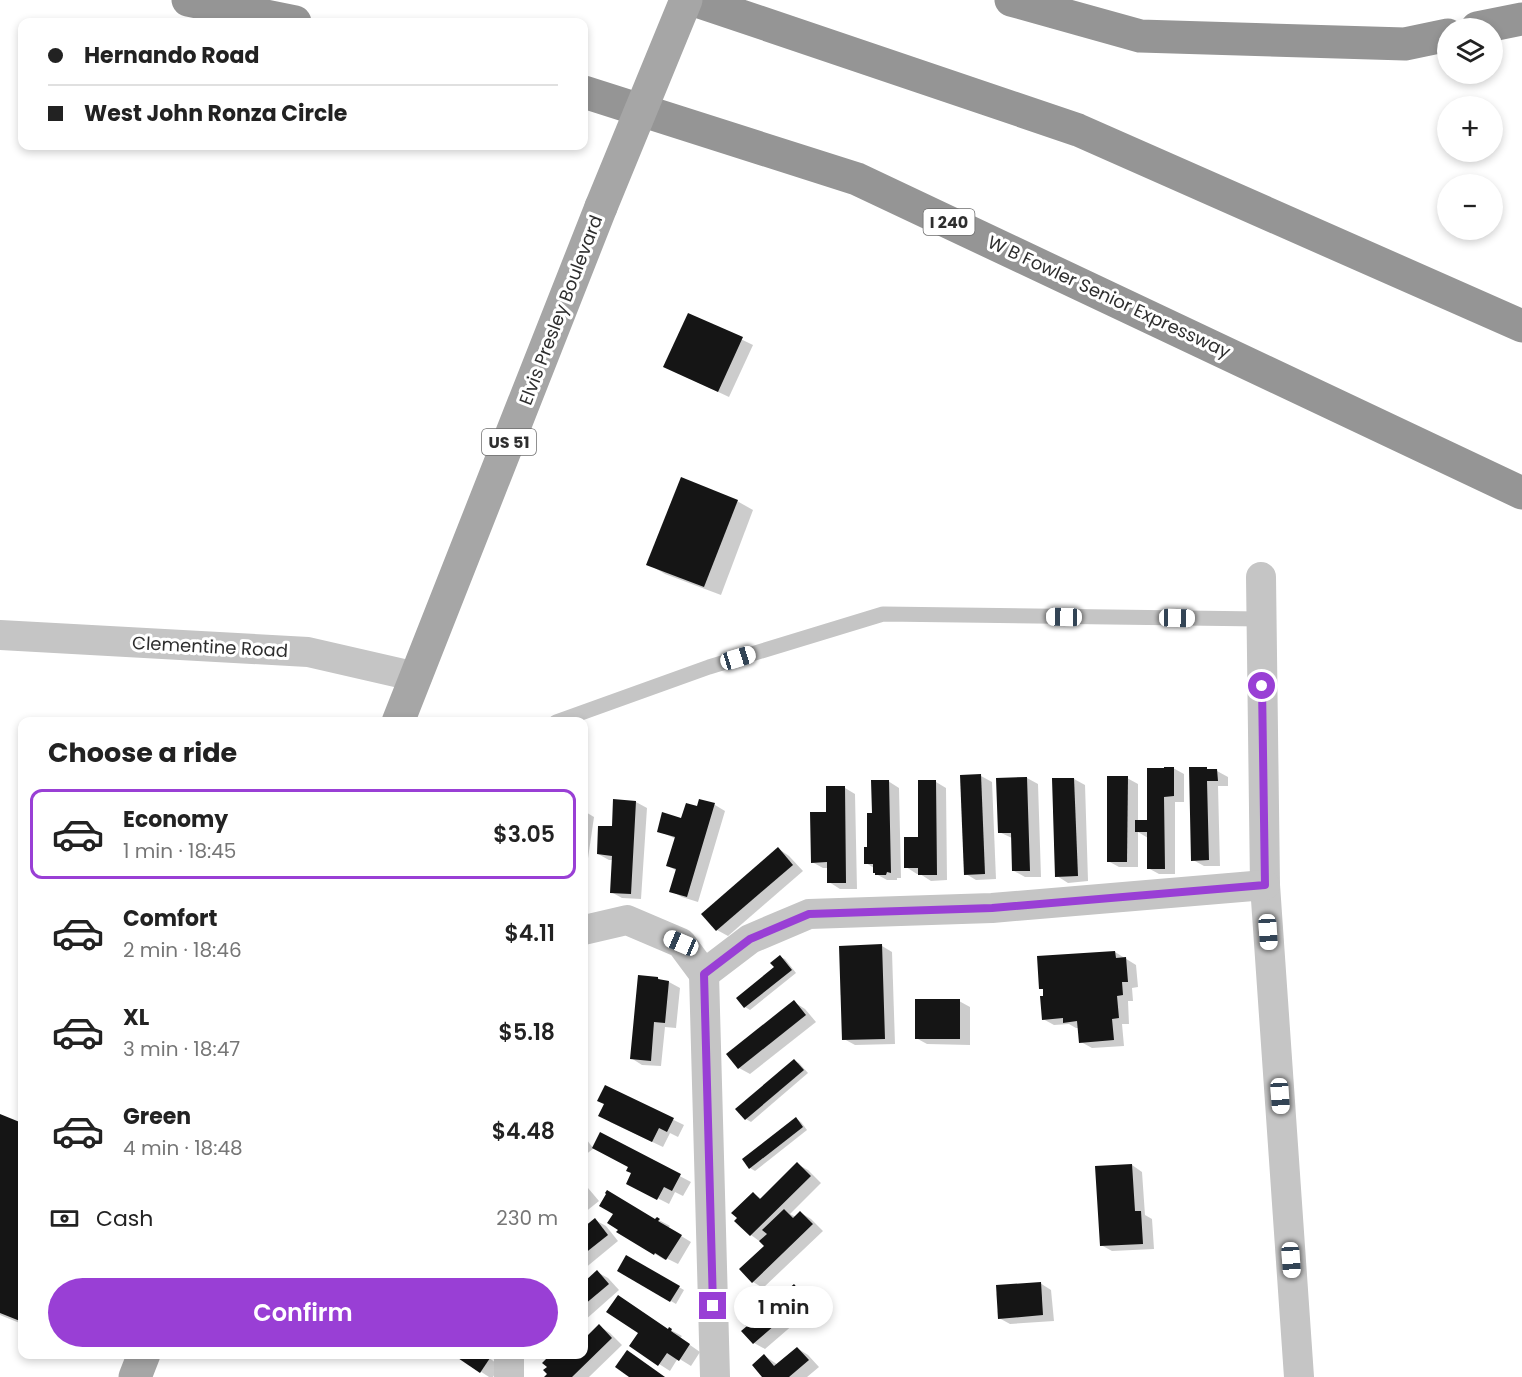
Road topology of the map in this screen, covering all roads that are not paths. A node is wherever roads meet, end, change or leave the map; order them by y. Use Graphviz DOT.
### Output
graph roads {
  1 [pos="188,0"];
  2 [pos="686,0"];
  3 [pos="694,0"];
  4 [pos="1011,0"];
  5 [pos="276,18"];
  6 [pos="1522,19"];
  7 [pos="1503,23"];
  8 [pos="1437,37"];
  9 [pos="588,93"];
  10 [pos="1522,326"];
  11 [pos="1301,388"];
  12 [pos="1522,493"];
  13 [pos="1522,513"];
  14 [pos="1261,577"];
  15 [pos="1261,620"];
  16 [pos="0,635"];
  17 [pos="417,677"];
  18 [pos="400,717"];
  19 [pos="570,717"];
  20 [pos="1265,885"];
  21 [pos="588,929"];
  22 [pos="704,974"];
  23 [pos="142,1359"];
  24 [pos="509,1359"];
  25 [pos="135,1377"];
  26 [pos="509,1377"];
  27 [pos="715,1377"];
  28 [pos="1299,1377"];
  1 -- 5 [label="highway"];
  2 -- 17 [label="main road, Elvis Presley Boulevard / US 51, bridge"];
  3 -- 10 [label="highway"];
  4 -- 8 [label="highway"];
  6 -- 7 [label="highway"];
  9 -- 11 [label="highway, W B Fowler Senior Expressway / I 240"];
  11 -- 12 [label="highway, W B Fowler Senior Expressway"];
  11 -- 13 [label="highway"];
  14 -- 15 [label="street"];
  15 -- 19 [label="lane"];
  15 -- 20 [label="street"];
  16 -- 17 [label="street, Clementine Road"];
  17 -- 18 [label="main road, Elvis Presley Boulevard / US 51"];
  20 -- 22 [label="street"];
  20 -- 28 [label="street"];
  21 -- 22 [label="street"];
  22 -- 27 [label="street"];
  23 -- 25 [label="main road"];
  24 -- 26 [label="street"];
}
